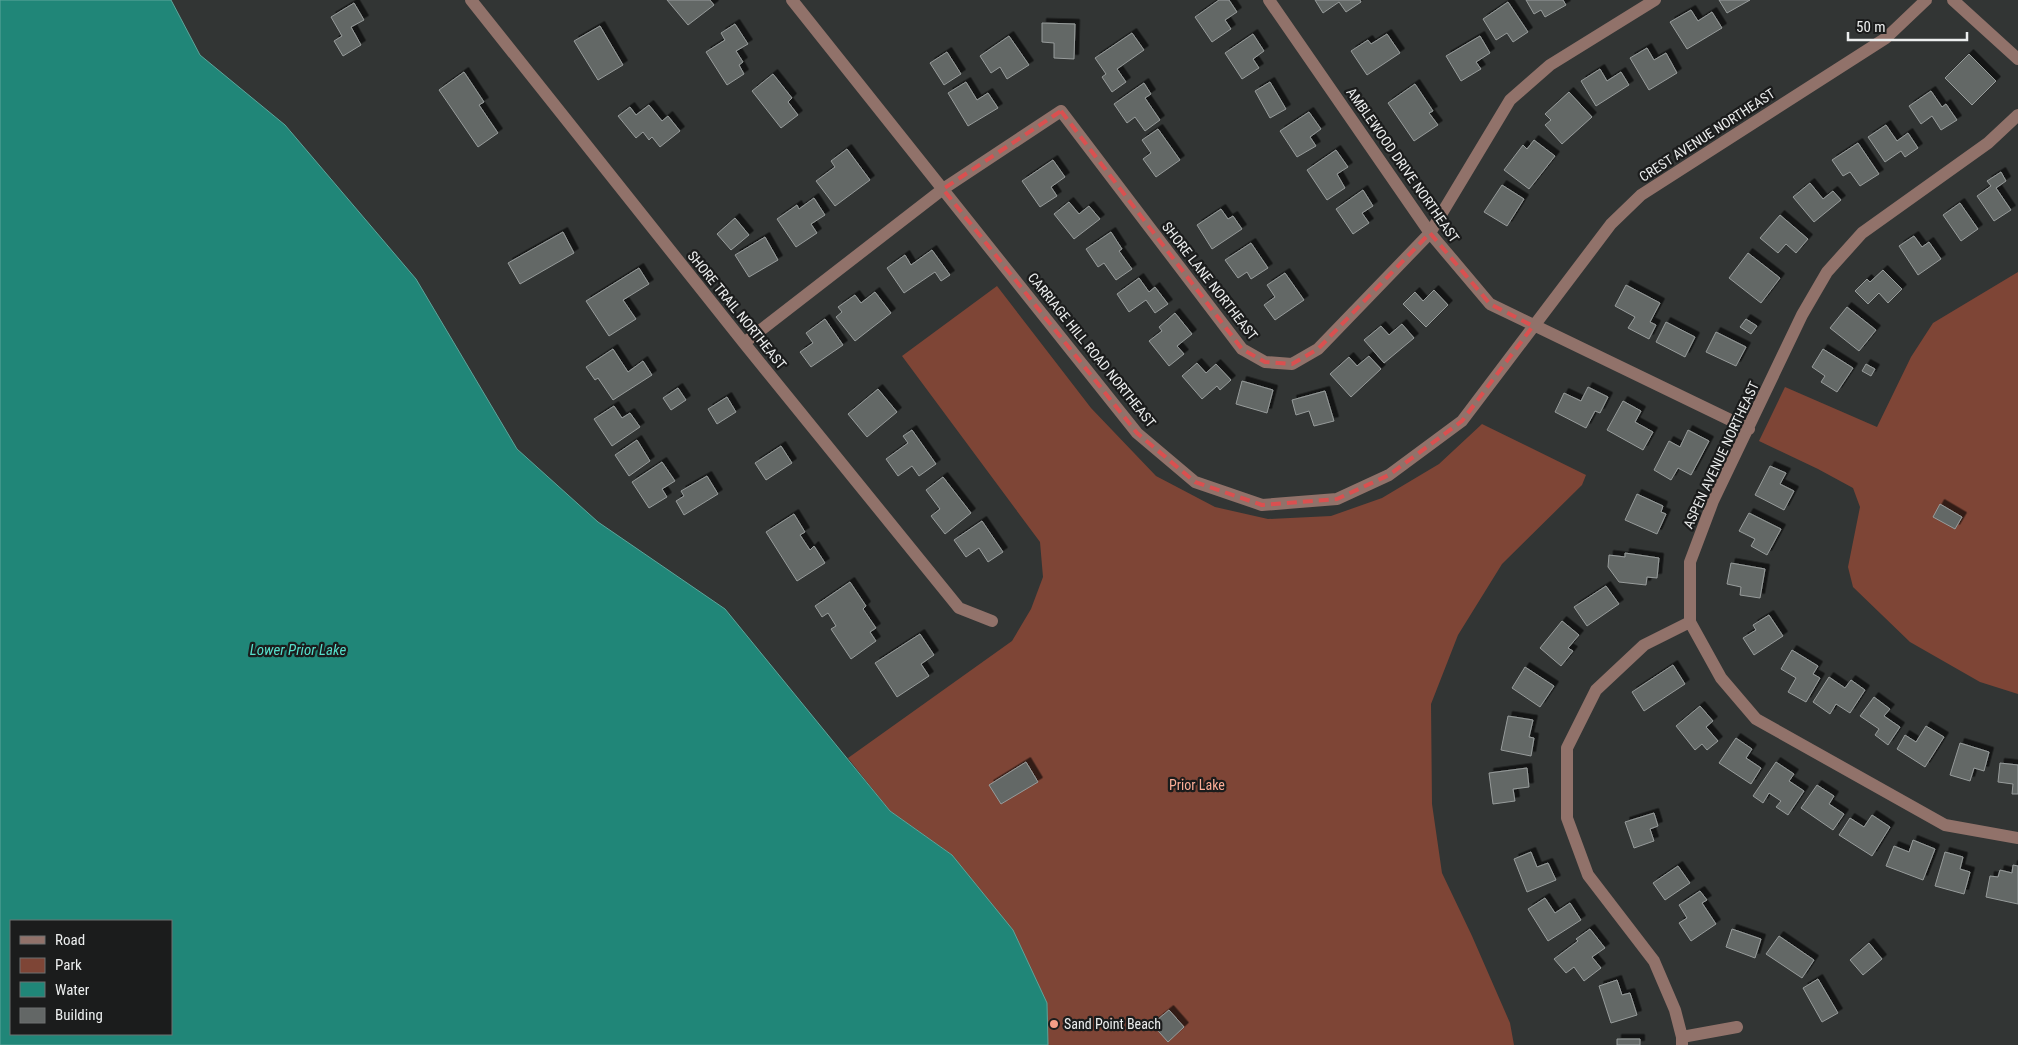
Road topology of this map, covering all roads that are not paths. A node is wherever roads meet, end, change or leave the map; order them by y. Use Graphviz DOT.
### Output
graph roads {
  1 [pos="471,0"];
  2 [pos="1269,0"];
  3 [pos="1655,0"];
  4 [pos="1926,0"];
  5 [pos="1953,0"];
  6 [pos="796,1"];
  7 [pos="2018,59"];
  8 [pos="2018,115"];
  9 [pos="943,189"];
  10 [pos="1430,233"];
  11 [pos="1533,326"];
  12 [pos="744,343"];
  13 [pos="1748,429"];
  14 [pos="992,621"];
  15 [pos="1690,622"];
  16 [pos="2018,838"];
  17 [pos="1737,1027"];
  18 [pos="1682,1041"];
  1 -- 12 [label="street, SHORE TRAIL NORTHEAST"];
  2 -- 10 [label="street, AMBLEWOOD DRIVE NORTHEAST"];
  3 -- 10 [label="street, SHORE LANE NORTHEAST"];
  4 -- 11 [label="street, CREST AVENUE NORTHEAST"];
  5 -- 7 [label="street"];
  6 -- 9 [label="street, CARRIAGE HILL ROAD NORTHEAST"];
  8 -- 13 [label="street, ASPEN AVENUE NORTHEAST"];
  9 -- 10 [label="street, SHORE LANE NORTHEAST"];
  9 -- 11 [label="street, CARRIAGE HILL ROAD NORTHEAST"];
  9 -- 12 [label="street, SHORE LANE NORTHEAST"];
  10 -- 11 [label="street, AMBLEWOOD DRIVE NORTHEAST"];
  11 -- 13 [label="street, AMBLEWOOD DRIVE NORTHEAST"];
  12 -- 14 [label="street, SHORE TRAIL NORTHEAST"];
  13 -- 15 [label="street, ASPEN AVENUE NORTHEAST"];
  15 -- 16 [label="street, ASPEN AVENUE NORTHEAST"];
  15 -- 18 [label="street"];
  17 -- 18 [label="street"];
}
